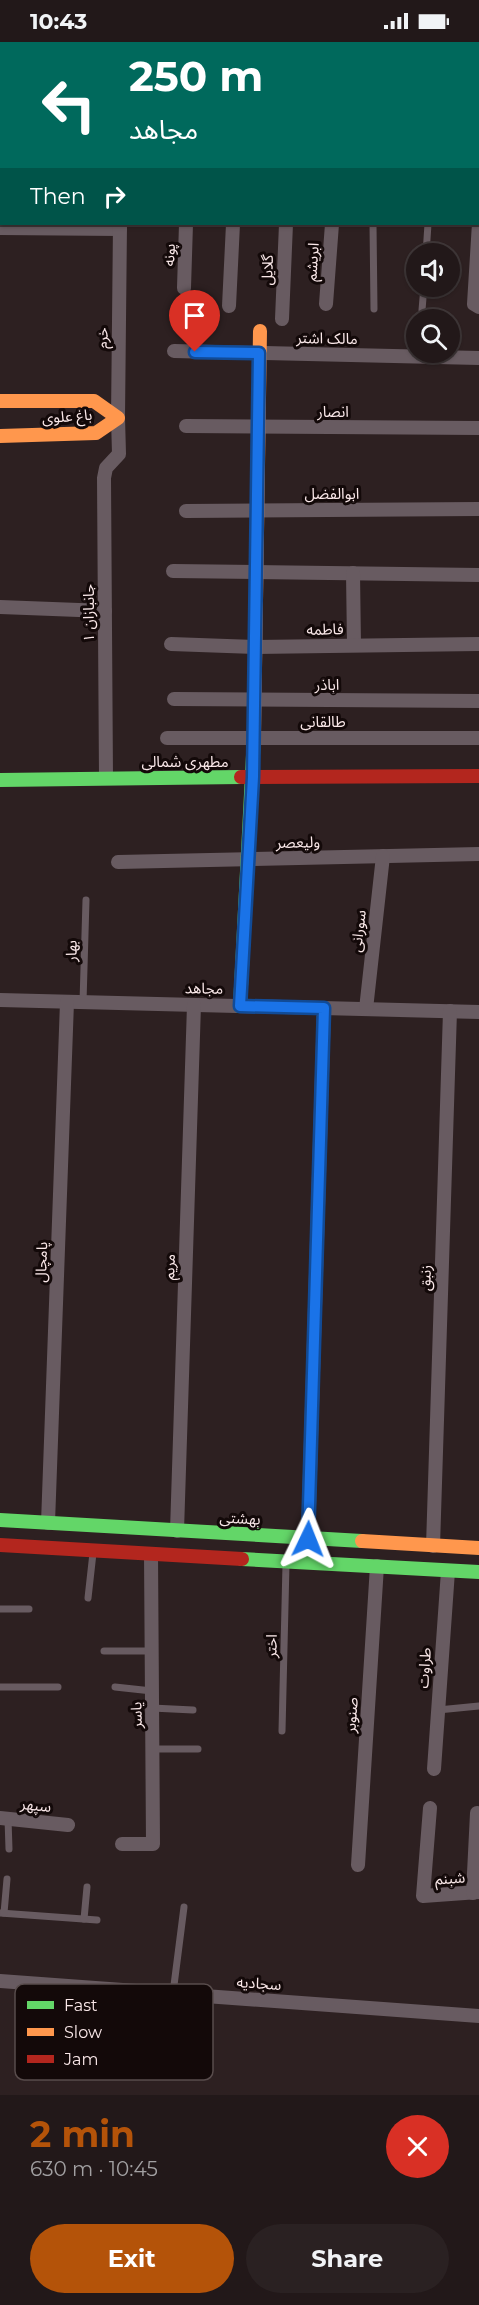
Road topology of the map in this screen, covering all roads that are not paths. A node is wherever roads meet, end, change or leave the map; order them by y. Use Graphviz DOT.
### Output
graph roads {
  1 [pos="186,225"];
  2 [pos="233,225"];
  3 [pos="286,225"];
  4 [pos="332,225"];
  5 [pos="374,225"];
  6 [pos="428,225"];
  7 [pos="479,225"];
  8 [pos="120,226"];
  9 [pos="0,228"];
  10 [pos="427,243"];
  11 [pos="184,288"];
  12 [pos="326,304"];
  13 [pos="230,306"];
  14 [pos="479,307"];
  15 [pos="374,309"];
  16 [pos="282,318"];
  17 [pos="260,331"];
  18 [pos="174,351"];
  19 [pos="259,353"];
  20 [pos="479,358"];
  21 [pos="0,401"];
  22 [pos="118,418"];
  23 [pos="186,426"];
  24 [pos="258,427"];
  25 [pos="479,428"];
  26 [pos="0,436"];
  27 [pos="119,454"];
  28 [pos="479,508"];
  29 [pos="257,510"];
  30 [pos="186,511"];
  31 [pos="173,571"];
  32 [pos="256,572"];
  33 [pos="353,573"];
  34 [pos="479,575"];
  35 [pos="0,607"];
  36 [pos="105,611"];
  37 [pos="171,644"];
  38 [pos="479,644"];
  39 [pos="354,645"];
  40 [pos="255,647"];
  41 [pos="174,699"];
  42 [pos="254,700"];
  43 [pos="479,701"];
  44 [pos="167,738"];
  45 [pos="254,738"];
  46 [pos="479,738"];
  47 [pos="479,776"];
  48 [pos="106,777"];
  49 [pos="253,777"];
  50 [pos="0,780"];
  51 [pos="479,854"];
  52 [pos="383,856"];
  53 [pos="250,859"];
  54 [pos="118,862"];
  55 [pos="86,900"];
  56 [pos="0,1000"];
  57 [pos="67,1002"];
  58 [pos="83,1002"];
  59 [pos="195,1005"];
  60 [pos="240,1006"];
  61 [pos="324,1008"];
  62 [pos="366,1009"];
  63 [pos="450,1011"];
  64 [pos="479,1012"];
  65 [pos="0,1520"];
  66 [pos="48,1523"];
  67 [pos="177,1531"];
  68 [pos="308,1539"];
  69 [pos="0,1545"];
  70 [pos="433,1546"];
  71 [pos="479,1548"];
  72 [pos="93,1551"];
  73 [pos="151,1554"];
  74 [pos="286,1562"];
  75 [pos="377,1566"];
  76 [pos="448,1570"];
  77 [pos="479,1572"];
  78 [pos="88,1598"];
  79 [pos="0,1609"];
  80 [pos="29,1609"];
  81 [pos="104,1651"];
  82 [pos="152,1652"];
  83 [pos="0,1687"];
  84 [pos="58,1687"];
  85 [pos="115,1687"];
  86 [pos="152,1690"];
  87 [pos="479,1706"];
  88 [pos="152,1708"];
  89 [pos="193,1710"];
  90 [pos="438,1710"];
  91 [pos="282,1731"];
  92 [pos="153,1749"];
  93 [pos="198,1749"];
  94 [pos="434,1769"];
  95 [pos="430,1808"];
  96 [pos="477,1813"];
  97 [pos="4,1818"];
  98 [pos="68,1825"];
  99 [pos="122,1844"];
  100 [pos="9,1849"];
  101 [pos="358,1865"];
  102 [pos="7,1879"];
  103 [pos="87,1887"];
  104 [pos="476,1892"];
  105 [pos="184,1907"];
  106 [pos="2,1913"];
  107 [pos="84,1919"];
  108 [pos="97,1920"];
  109 [pos="0,1981"];
  110 [pos="43,1984"];
  111 [pos="174,1984"];
  112 [pos="213,1996"];
  113 [pos="479,2016"];
  1 -- 11 [label="street, پونه"];
  2 -- 13 [label="street"];
  3 -- 16 [label="street, گلایل"];
  4 -- 12 [label="street, ابریشم"];
  5 -- 15 [label="lane"];
  6 -- 10 [label="lane"];
  7 -- 14 [label="street"];
  8 -- 9 [label="street"];
  8 -- 22 [label="street, خرم"];
  17 -- 19 [label="street"];
  18 -- 19 [label="street, مالک اشتر"];
  19 -- 20 [label="street, مالک اشتر"];
  19 -- 24 [label="street"];
  21 -- 22 [label="street, باغ علوی"];
  22 -- 26 [label="street, باغ علوی"];
  22 -- 27 [label="street, خرم"];
  23 -- 24 [label="street, انصار"];
  24 -- 25 [label="street, انصار"];
  24 -- 29 [label="street"];
  27 -- 36 [label="street, جانبازان ۱"];
  28 -- 29 [label="street, ابوالفضل"];
  29 -- 30 [label="street, ابوالفضل"];
  29 -- 32 [label="street"];
  31 -- 32 [label="street"];
  32 -- 33 [label="street"];
  32 -- 40 [label="street"];
  33 -- 34 [label="street"];
  33 -- 39 [label="street"];
  35 -- 36 [label="street"];
  36 -- 48 [label="street, جانبازان ۱"];
  37 -- 40 [label="street, فاطمه"];
  38 -- 39 [label="street, فاطمه"];
  39 -- 40 [label="street, فاطمه"];
  40 -- 42 [label="street"];
  41 -- 42 [label="street, اباذر"];
  42 -- 43 [label="street, اباذر"];
  42 -- 45 [label="street"];
  44 -- 45 [label="street, طالقانی"];
  45 -- 46 [label="street, طالقانی"];
  45 -- 49 [label="street"];
  47 -- 49 [label="street, مطهری شمالی"];
  48 -- 49 [label="street, مطهری شمالی"];
  48 -- 50 [label="street, مطهری شمالی"];
  49 -- 53 [label="street"];
  51 -- 52 [label="street, ولیعصر"];
  52 -- 53 [label="street, ولیعصر"];
  52 -- 62 [label="street, سورانی"];
  53 -- 54 [label="street, ولیعصر"];
  53 -- 60 [label="street"];
  55 -- 58 [label="lane, بهار"];
  56 -- 57 [label="street, مجاهد"];
  57 -- 58 [label="street, مجاهد"];
  57 -- 66 [label="street, پامچال"];
  58 -- 59 [label="street, مجاهد"];
  59 -- 60 [label="street, مجاهد"];
  59 -- 67 [label="street, مریم"];
  60 -- 61 [label="street, مجاهد"];
  61 -- 62 [label="street, مجاهد"];
  61 -- 68 [label="street"];
  62 -- 63 [label="street, مجاهد"];
  63 -- 64 [label="street, مجاهد"];
  63 -- 70 [label="street, زنبق"];
  65 -- 66 [label="street, بهشتی"];
  66 -- 67 [label="street, بهشتی"];
  67 -- 68 [label="street, بهشتی"];
  68 -- 70 [label="street, بهشتی"];
  69 -- 72 [label="street"];
  70 -- 71 [label="street, بهشتی"];
  72 -- 73 [label="street"];
  72 -- 78 [label="lane"];
  73 -- 74 [label="street"];
  73 -- 82 [label="street, یاسر"];
  74 -- 75 [label="street"];
  74 -- 91 [label="lane, اختر"];
  75 -- 76 [label="street"];
  75 -- 101 [label="street, صنوبر"];
  76 -- 77 [label="street"];
  76 -- 90 [label="street, طراوت"];
  79 -- 80 [label="lane"];
  81 -- 82 [label="lane"];
  82 -- 86 [label="street, یاسر"];
  83 -- 84 [label="lane"];
  85 -- 86 [label="lane"];
  86 -- 88 [label="street, یاسر"];
  87 -- 90 [label="lane"];
  88 -- 89 [label="lane"];
  88 -- 92 [label="street, یاسر"];
  90 -- 94 [label="street, طراوت"];
  92 -- 93 [label="lane"];
  92 -- 99 [label="street, یاسر"];
  95 -- 104 [label="street, شبنم"];
  96 -- 104 [label="street"];
  97 -- 98 [label="street, سپهر"];
  97 -- 100 [label="lane"];
  102 -- 106 [label="lane"];
  103 -- 107 [label="lane"];
  105 -- 111 [label="lane"];
  106 -- 107 [label="lane"];
  107 -- 108 [label="lane"];
  109 -- 110 [label="street, سجادیه"];
  112 -- 113 [label="street, سجادیه"];
}
